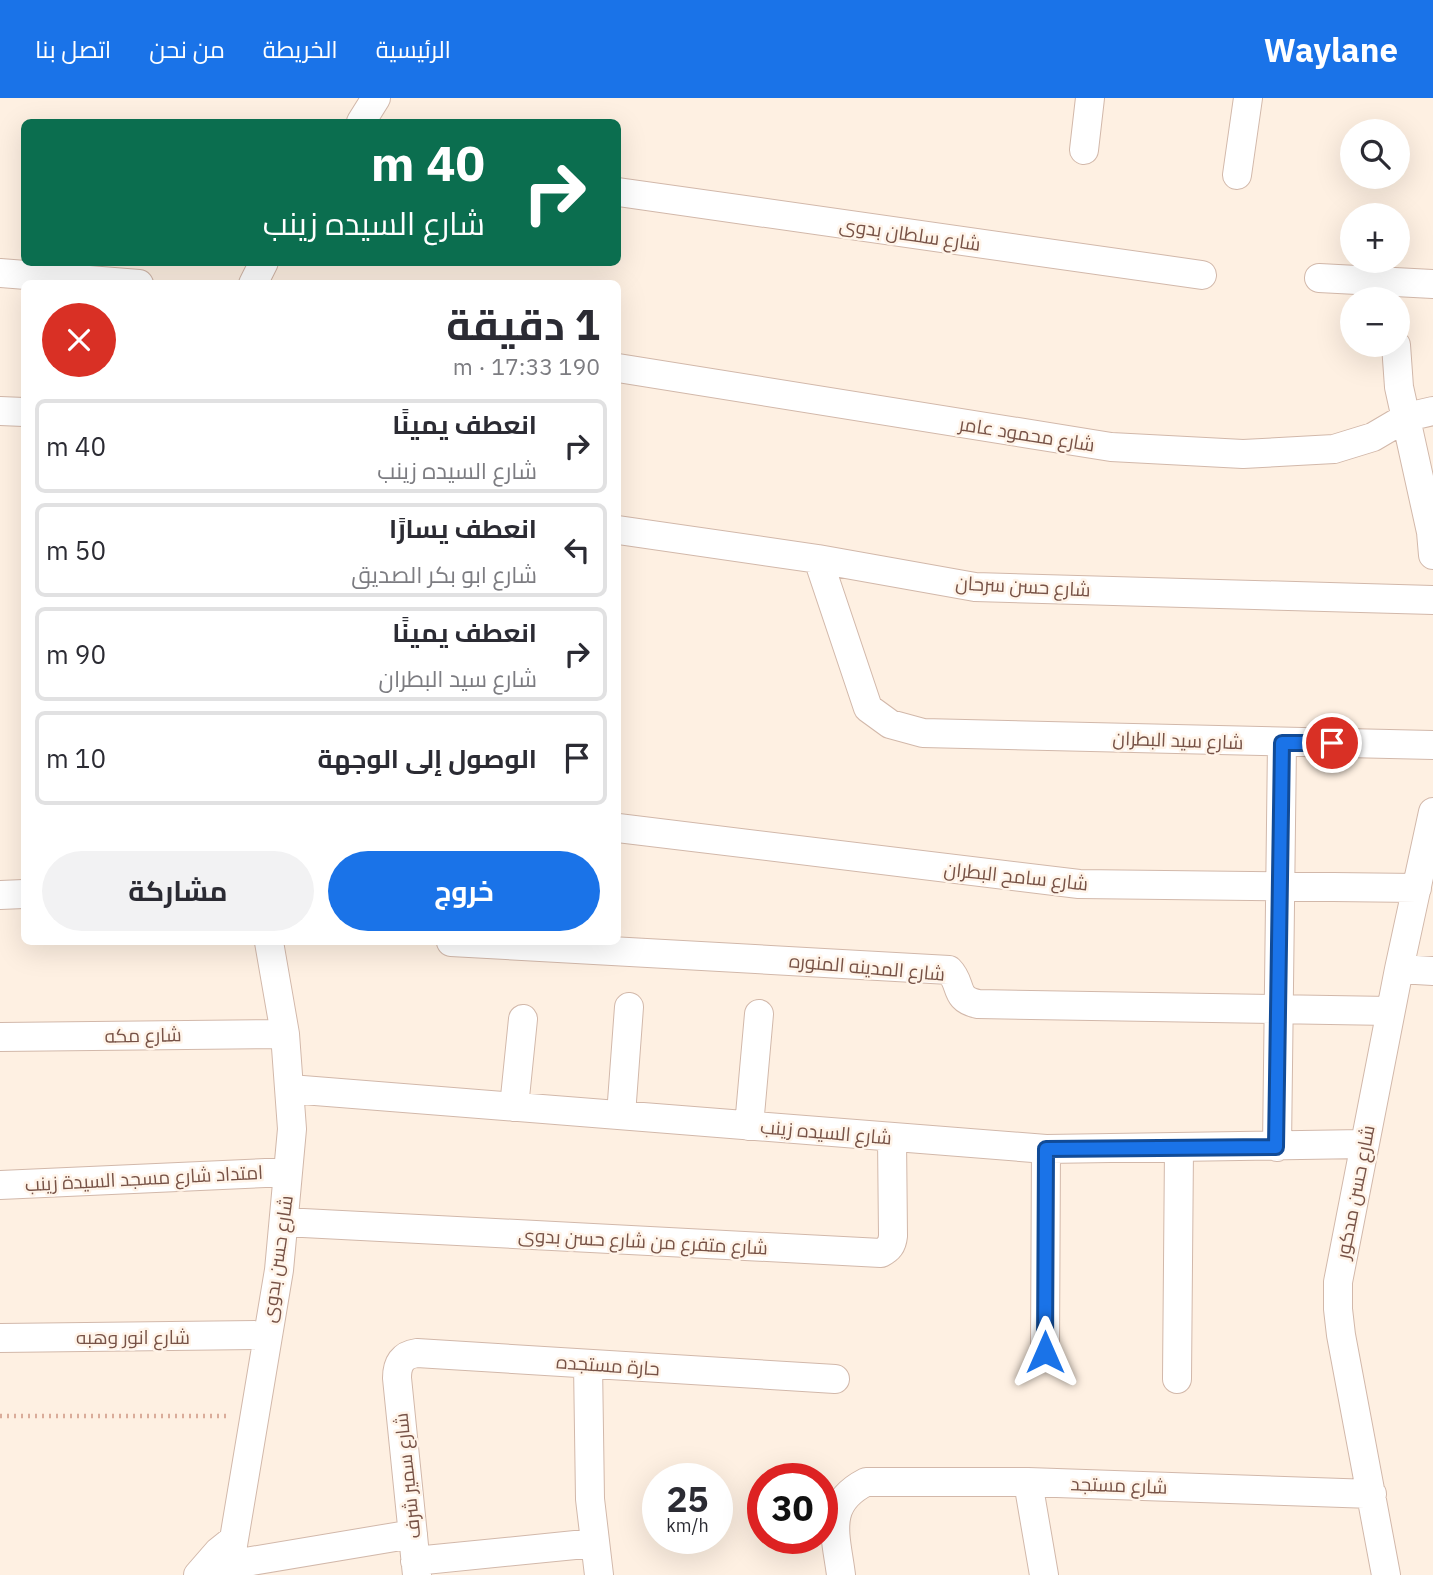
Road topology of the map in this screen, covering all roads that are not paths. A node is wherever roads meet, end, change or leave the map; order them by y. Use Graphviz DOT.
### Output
graph roads {
  1 [pos="376,98"];
  2 [pos="1090,98"];
  3 [pos="1248,98"];
  4 [pos="363,119"];
  5 [pos="1084,150"];
  6 [pos="1237,175"];
  7 [pos="621,192"];
  8 [pos="0,273"];
  9 [pos="1202,275"];
  10 [pos="1319,278"];
  11 [pos="88,280"];
  12 [pos="1433,284"];
  13 [pos="1374,287"];
  14 [pos="1410,287"];
  15 [pos="1397,357"];
  16 [pos="621,368"];
  17 [pos="0,411"];
  18 [pos="21,412"];
  19 [pos="1420,414"];
  20 [pos="621,530"];
  21 [pos="1432,539"];
  22 [pos="818,559"];
  23 [pos="1433,600"];
  24 [pos="1282,743"];
  25 [pos="1433,745"];
  26 [pos="1433,812"];
  27 [pos="621,828"];
  28 [pos="1280,887"];
  29 [pos="1417,888"];
  30 [pos="21,894"];
  31 [pos="0,895"];
  32 [pos="270,945"];
  33 [pos="504,945"];
  34 [pos="1399,969"];
  35 [pos="1433,971"];
  36 [pos="629,1007"];
  37 [pos="1278,1009"];
  38 [pos="1390,1011"];
  39 [pos="759,1014"];
  40 [pos="523,1019"];
  41 [pos="285,1034"];
  42 [pos="0,1037"];
  43 [pos="290,1088"];
  44 [pos="514,1107"];
  45 [pos="621,1115"];
  46 [pos="748,1126"];
  47 [pos="892,1138"];
  48 [pos="1363,1144"];
  49 [pos="1276,1147"];
  50 [pos="1046,1149"];
  51 [pos="1179,1149"];
  52 [pos="288,1172"];
  53 [pos="0,1185"];
  54 [pos="284,1222"];
  55 [pos="267,1335"];
  56 [pos="0,1338"];
  57 [pos="1045,1352"];
  58 [pos="588,1364"];
  59 [pos="397,1378"];
  60 [pos="1177,1378"];
  61 [pos="835,1379"];
  62 [pos="1028,1482"];
  63 [pos="1372,1494"];
  64 [pos="595,1543"];
  65 [pos="415,1557"];
  66 [pos="230,1560"];
  67 [pos="198,1575"];
  68 [pos="599,1575"];
  69 [pos="841,1575"];
  70 [pos="1044,1575"];
  71 [pos="1386,1575"];
  1 -- 4 [label="street"];
  2 -- 5 [label="street"];
  3 -- 6 [label="street"];
  7 -- 9 [label="street, شارع سلطان بدوى"];
  8 -- 11 [label="street"];
  10 -- 13 [label="street"];
  12 -- 14 [label="street"];
  15 -- 19 [label="street"];
  16 -- 19 [label="street, شارع محمود عامر"];
  17 -- 18 [label="street"];
  19 -- 21 [label="street"];
  20 -- 22 [label="street, شارع حسن سرحان"];
  22 -- 23 [label="street, شارع حسن سرحان"];
  22 -- 24 [label="street, شارع سيد البطران"];
  24 -- 25 [label="street, شارع سيد البطران"];
  24 -- 28 [label="street"];
  26 -- 29 [label="street, شارع حسن مدكور"];
  27 -- 28 [label="street, شارع سامح البطران"];
  28 -- 29 [label="street, شارع سامح البطران"];
  28 -- 37 [label="street"];
  29 -- 34 [label="street, شارع حسن مدكور"];
  30 -- 31 [label="street"];
  32 -- 41 [label="street, شارع حسن بدوى"];
  33 -- 37 [label="street, شارع المدينه المنوره"];
  34 -- 35 [label="street"];
  34 -- 38 [label="street, شارع حسن مدكور"];
  36 -- 45 [label="street"];
  37 -- 38 [label="street, شارع المدينه المنوره"];
  37 -- 49 [label="street"];
  38 -- 48 [label="street, شارع حسن مدكور"];
  39 -- 46 [label="street"];
  40 -- 44 [label="street"];
  41 -- 42 [label="street, شارع مكه"];
  41 -- 43 [label="street, شارع حسن بدوى"];
  43 -- 44 [label="street, شارع السيده زينب"];
  43 -- 52 [label="street, شارع حسن بدوى"];
  44 -- 45 [label="street, شارع السيده زينب"];
  45 -- 46 [label="street, شارع السيده زينب"];
  46 -- 47 [label="street, شارع السيده زينب"];
  47 -- 50 [label="street, شارع السيده زينب"];
  47 -- 54 [label="street, شارع متفرع من شارع حسن بدوى"];
  48 -- 49 [label="street, شارع السيده زينب"];
  48 -- 63 [label="street, شارع حسن مدكور"];
  49 -- 51 [label="street, شارع السيده زينب"];
  50 -- 51 [label="street, شارع السيده زينب"];
  50 -- 57 [label="street"];
  51 -- 60 [label="street"];
  52 -- 53 [label="street, امتداد شارع مسجد السيدة زينب"];
  52 -- 54 [label="street, شارع حسن بدوى"];
  54 -- 55 [label="street, شارع حسن بدوى"];
  55 -- 56 [label="street, شارع انور وهبه"];
  55 -- 66 [label="street, شارع حسن بدوى"];
  58 -- 59 [label="street, حارة مستجده"];
  58 -- 61 [label="street, حارة مستجده"];
  58 -- 64 [label="street"];
  59 -- 65 [label="street, شارع سمير شرف"];
  62 -- 63 [label="street, شارع مستجد"];
  62 -- 69 [label="street, شارع مستجد"];
  62 -- 70 [label="street"];
  63 -- 71 [label="street, شارع حسن مدكور"];
  64 -- 65 [label="street"];
  64 -- 68 [label="street"];
  65 -- 66 [label="street"];
  66 -- 67 [label="street"];
}
